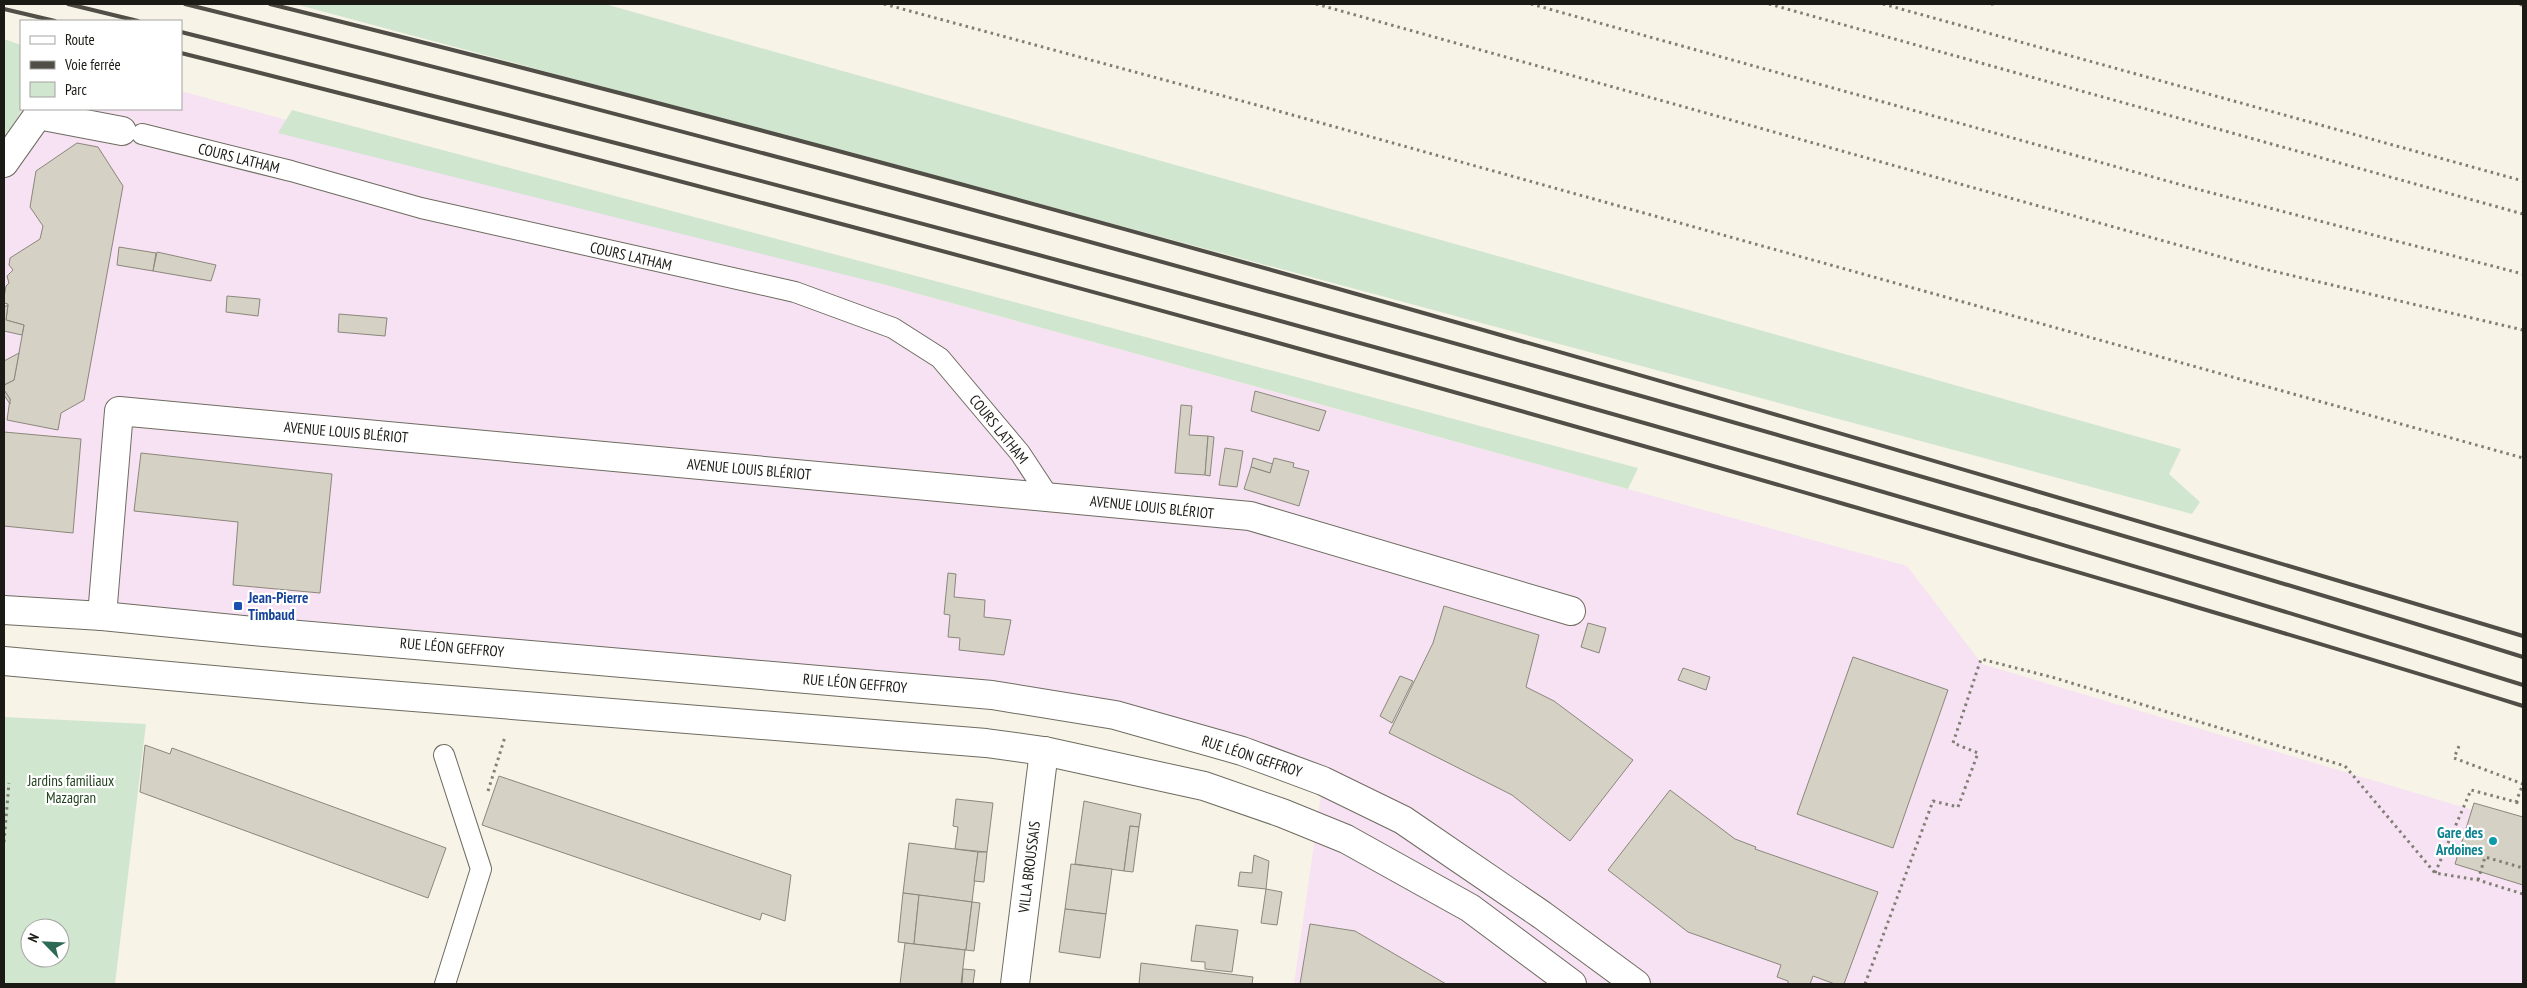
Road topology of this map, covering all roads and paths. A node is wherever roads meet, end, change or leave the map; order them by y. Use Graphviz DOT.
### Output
graph roads {
  1 [pos="884,4"];
  2 [pos="1316,4"];
  3 [pos="1532,4"];
  4 [pos="1769,4"];
  5 [pos="1883,4"];
  6 [pos="1991,4"];
  7 [pos="1996,4"];
  8 [pos="132,132"];
  9 [pos="4,163"];
  10 [pos="2523,181"];
  11 [pos="2523,214"];
  12 [pos="2523,274"];
  13 [pos="2523,330"];
  14 [pos="2523,458"];
  15 [pos="1049,497"];
  16 [pos="4,610"];
  17 [pos="1572,611"];
  18 [pos="102,616"];
  19 [pos="4,662"];
  20 [pos="510,705"];
  21 [pos="2458,746"];
  22 [pos="1044,751"];
  23 [pos="444,755"];
  24 [pos="9,783"];
  25 [pos="2516,802"];
  26 [pos="2523,804"];
  27 [pos="471,837"];
  28 [pos="4,842"];
  29 [pos="2523,868"];
  30 [pos="2435,874"];
  31 [pos="2478,880"];
  32 [pos="2523,894"];
  33 [pos="445,984"];
  34 [pos="1014,984"];
  35 [pos="1572,984"];
  36 [pos="1636,984"];
  37 [pos="1865,984"];
  1 -- 14 [label="path"];
  2 -- 13 [label="path"];
  3 -- 12 [label="path"];
  4 -- 11 [label="path"];
  5 -- 10 [label="path"];
  6 -- 7 [label="path"];
  8 -- 9 [label="street"];
  8 -- 15 [label="lane, COURS LATHAM"];
  15 -- 17 [label="street, AVENUE LOUIS BLÉRIOT"];
  15 -- 18 [label="street, AVENUE LOUIS BLÉRIOT"];
  16 -- 18 [label="street, RUE LÉON GEFFROY"];
  18 -- 36 [label="street, RUE LÉON GEFFROY"];
  19 -- 20 [label="street"];
  20 -- 22 [label="street"];
  20 -- 27 [label="path"];
  21 -- 25 [label="path"];
  22 -- 34 [label="street, VILLA BROUSSAIS"];
  22 -- 35 [label="street"];
  23 -- 27 [label="lane"];
  24 -- 28 [label="path"];
  25 -- 26 [label="path"];
  25 -- 30 [label="path"];
  27 -- 33 [label="lane"];
  29 -- 31 [label="path"];
  30 -- 31 [label="path"];
  30 -- 37 [label="path"];
  31 -- 32 [label="path"];
}
